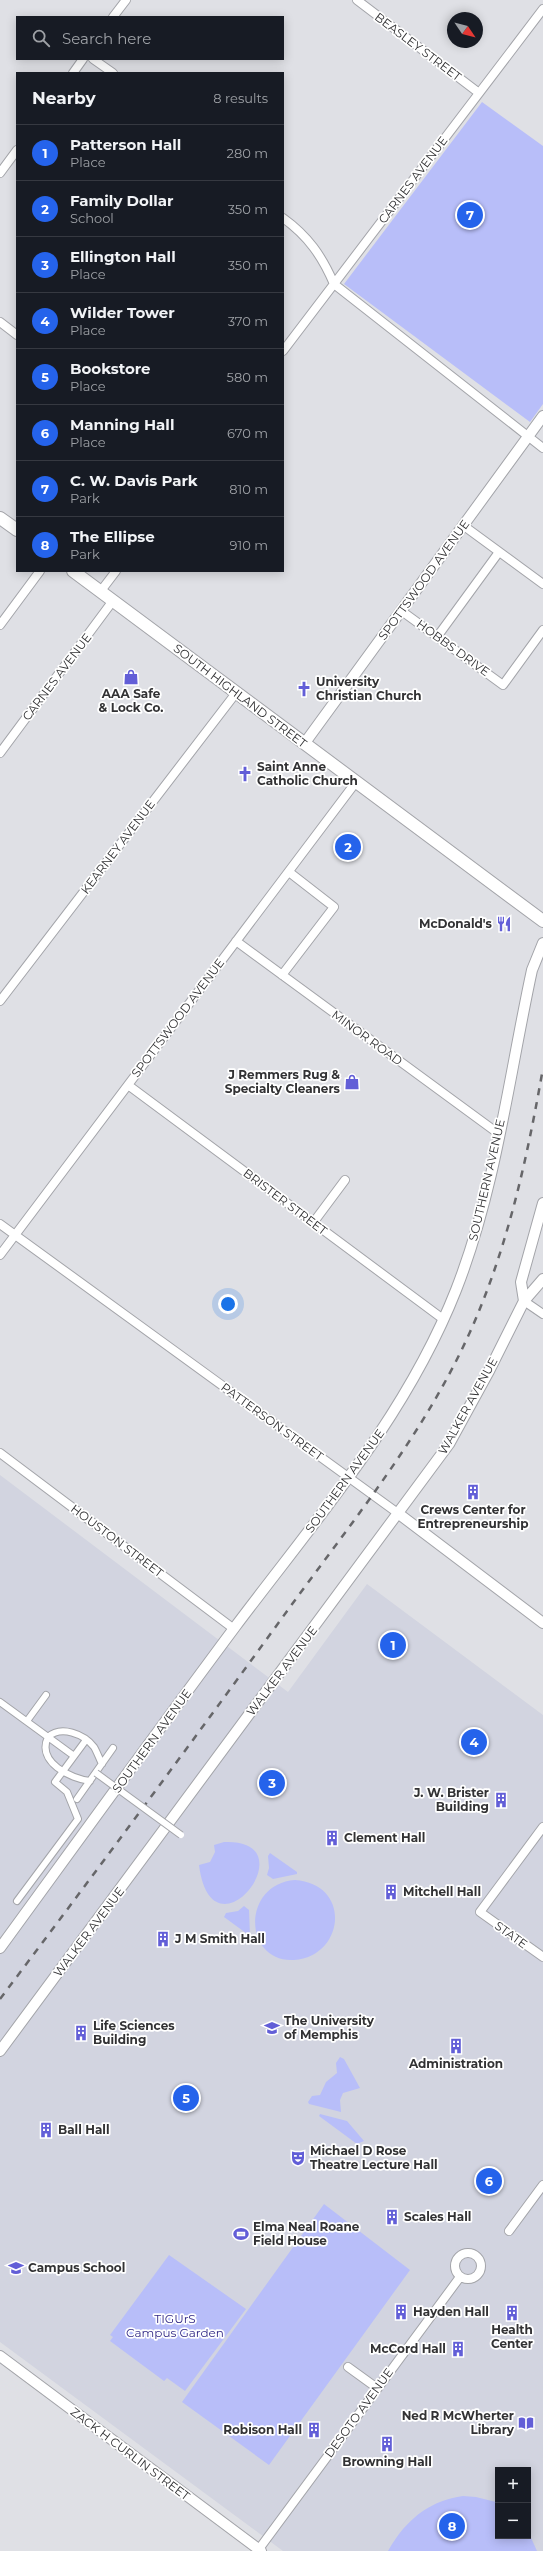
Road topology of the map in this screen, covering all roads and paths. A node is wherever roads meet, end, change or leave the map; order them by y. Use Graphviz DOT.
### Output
graph roads {
  1 [pos="126,0"];
  2 [pos="357,0"];
  3 [pos="543,9"];
  4 [pos="114,16"];
  5 [pos="82,60"];
  6 [pos="94,60"];
  7 [pos="74,72"];
  8 [pos="111,72"];
  9 [pos="479,93"];
  10 [pos="16,151"];
  11 [pos="0,173"];
  12 [pos="284,219"];
  13 [pos="334,284"];
  14 [pos="0,322"];
  15 [pos="16,334"];
  16 [pos="284,350"];
  17 [pos="543,416"];
  18 [pos="528,436"];
  19 [pos="543,448"];
  20 [pos="0,518"];
  21 [pos="464,526"];
  22 [pos="16,529"];
  23 [pos="500,552"];
  24 [pos="39,572"];
  25 [pos="73,572"];
  26 [pos="115,572"];
  27 [pos="543,584"];
  28 [pos="100,592"];
  29 [pos="112,602"];
  30 [pos="403,612"];
  31 [pos="0,626"];
  32 [pos="543,630"];
  33 [pos="437,637"];
  34 [pos="236,693"];
  35 [pos="304,744"];
  36 [pos="0,753"];
  37 [pos="356,782"];
  38 [pos="289,872"];
  39 [pos="543,921"];
  40 [pos="236,941"];
  41 [pos="543,943"];
  42 [pos="282,975"];
  43 [pos="0,1001"];
  44 [pos="128,1085"];
  45 [pos="499,1134"];
  46 [pos="345,1180"];
  47 [pos="543,1203"];
  48 [pos="314,1223"];
  49 [pos="0,1224"];
  50 [pos="15,1235"];
  51 [pos="0,1255"];
  52 [pos="543,1278"];
  53 [pos="524,1300"];
  54 [pos="543,1314"];
  55 [pos="443,1319"];
  56 [pos="0,1453"];
  57 [pos="349,1477"];
  58 [pos="398,1514"];
  59 [pos="543,1623"];
  60 [pos="234,1629"];
  61 [pos="46,1695"];
  62 [pos="0,1702"];
  63 [pos="26,1721"];
  64 [pos="48,1737"];
  65 [pos="86,1740"];
  66 [pos="113,1748"];
  67 [pos="74,1756"];
  68 [pos="102,1764"];
  69 [pos="63,1772"];
  70 [pos="96,1772"];
  71 [pos="90,1781"];
  72 [pos="77,1799"];
  73 [pos="543,1827"];
  74 [pos="181,1835"];
  75 [pos="18,1902"];
  76 [pos="0,1948"];
  77 [pos="543,1957"];
  78 [pos="0,2051"];
  79 [pos="543,2185"];
  80 [pos="509,2231"];
  81 [pos="460,2277"];
  82 [pos="0,2356"];
  83 [pos="348,2367"];
  84 [pos="377,2388"];
  85 [pos="260,2550"];
  1 -- 4 [label="street"];
  2 -- 9 [label="street, BEASLEY STREET"];
  3 -- 9 [label="street, CARNES AVENUE"];
  5 -- 7 [label="street"];
  6 -- 8 [label="street"];
  9 -- 13 [label="street, CARNES AVENUE"];
  10 -- 11 [label="street"];
  12 -- 13 [label="street"];
  13 -- 16 [label="street, CARNES AVENUE"];
  13 -- 18 [label="street"];
  14 -- 15 [label="street"];
  17 -- 18 [label="street, SPOTTSWOOD AVENUE"];
  18 -- 19 [label="street"];
  18 -- 21 [label="street, SPOTTSWOOD AVENUE"];
  20 -- 22 [label="main road"];
  21 -- 23 [label="street"];
  21 -- 30 [label="street, SPOTTSWOOD AVENUE"];
  23 -- 27 [label="street"];
  23 -- 33 [label="street"];
  24 -- 31 [label="street"];
  25 -- 28 [label="main road, SOUTH HIGHLAND STREET"];
  26 -- 28 [label="street"];
  28 -- 29 [label="main road, SOUTH HIGHLAND STREET"];
  29 -- 34 [label="main road, SOUTH HIGHLAND STREET"];
  29 -- 36 [label="street, CARNES AVENUE"];
  30 -- 33 [label="street, HOBBS DRIVE"];
  30 -- 35 [label="street, SPOTTSWOOD AVENUE"];
  32 -- 33 [label="street, HOBBS DRIVE"];
  34 -- 35 [label="main road, SOUTH HIGHLAND STREET"];
  34 -- 43 [label="street, KEARNEY AVENUE"];
  35 -- 37 [label="main road, SOUTH HIGHLAND STREET"];
  37 -- 38 [label="street, SPOTTSWOOD AVENUE"];
  37 -- 39 [label="main road, SOUTH HIGHLAND STREET"];
  38 -- 40 [label="street, SPOTTSWOOD AVENUE"];
  38 -- 42 [label="street"];
  40 -- 42 [label="street, MINOR ROAD"];
  40 -- 44 [label="street, SPOTTSWOOD AVENUE"];
  41 -- 45 [label="street, SOUTHERN AVENUE"];
  42 -- 45 [label="street, MINOR ROAD"];
  44 -- 48 [label="street, BRISTER STREET"];
  44 -- 50 [label="street, SPOTTSWOOD AVENUE"];
  45 -- 55 [label="street, SOUTHERN AVENUE"];
  46 -- 48 [label="street"];
  47 -- 53 [label="street"];
  48 -- 55 [label="street, BRISTER STREET"];
  49 -- 50 [label="street, PATTERSON STREET"];
  50 -- 51 [label="street, SPOTTSWOOD AVENUE"];
  50 -- 57 [label="street, PATTERSON STREET"];
  52 -- 53 [label="street, WALKER AVENUE"];
  53 -- 54 [label="street"];
  53 -- 58 [label="street, WALKER AVENUE"];
  55 -- 57 [label="street, SOUTHERN AVENUE"];
  56 -- 60 [label="street, HOUSTON STREET"];
  57 -- 58 [label="street, PATTERSON STREET"];
  57 -- 60 [label="street, SOUTHERN AVENUE"];
  58 -- 59 [label="street, PATTERSON STREET"];
  58 -- 78 [label="street, WALKER AVENUE"];
  60 -- 76 [label="street, SOUTHERN AVENUE"];
  61 -- 63 [label="street"];
  62 -- 63 [label="street"];
  63 -- 64 [label="street"];
  64 -- 65 [label="street"];
  64 -- 67 [label="street"];
  64 -- 69 [label="street"];
  65 -- 67 [label="street"];
  65 -- 68 [label="street"];
  66 -- 68 [label="street"];
  67 -- 69 [label="street"];
  68 -- 70 [label="street"];
  69 -- 71 [label="street"];
  69 -- 75 [label="street"];
  70 -- 71 [label="street"];
  70 -- 74 [label="street, bridge"];
  71 -- 72 [label="street"];
  73 -- 77 [label="street, STATE"];
  79 -- 80 [label="street"];
  81 -- 84 [label="street, DESOTO AVENUE"];
  82 -- 85 [label="street, ZACK H CURLIN STREET"];
  83 -- 84 [label="street"];
  84 -- 85 [label="street, DESOTO AVENUE"];
}
